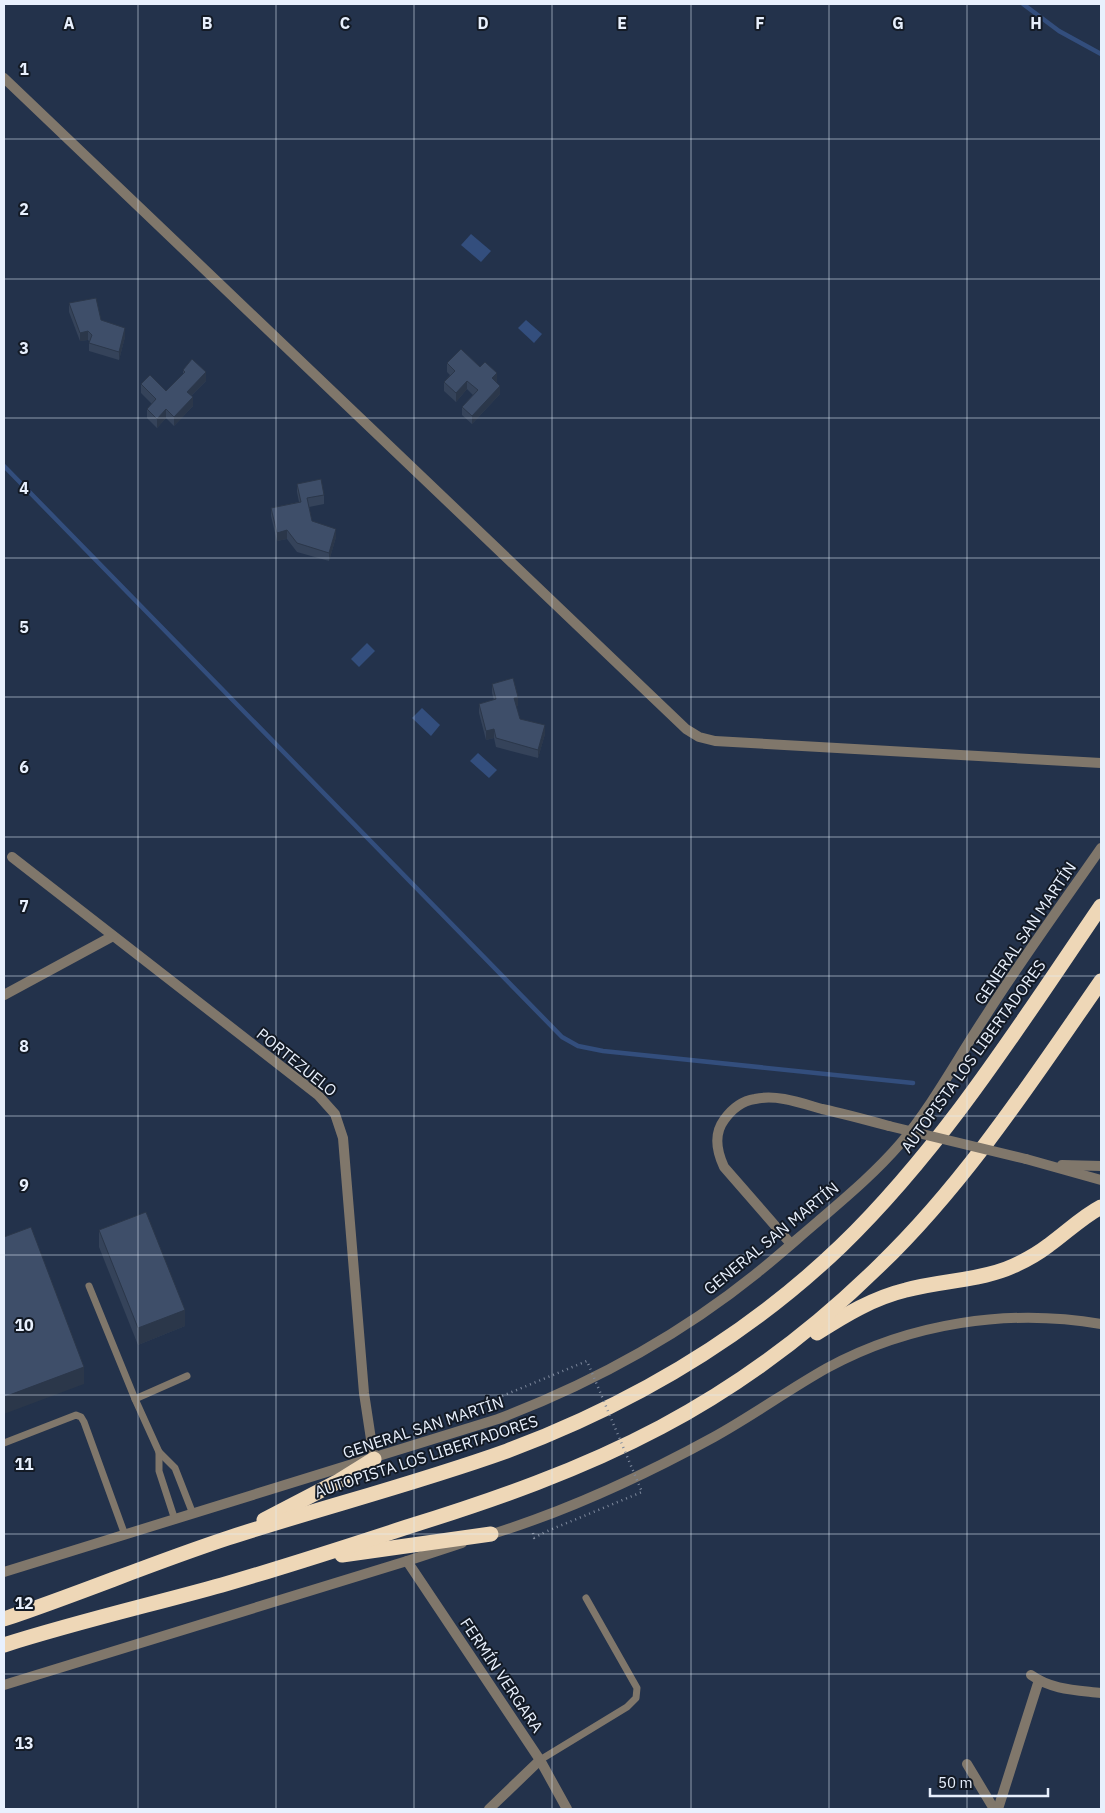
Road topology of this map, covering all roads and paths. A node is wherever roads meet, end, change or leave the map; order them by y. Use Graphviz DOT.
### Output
graph roads {
  1 [pos="4,78"];
  2 [pos="1101,763"];
  3 [pos="1101,848"];
  4 [pos="12,857"];
  5 [pos="1101,906"];
  6 [pos="113,936"];
  7 [pos="1101,982"];
  8 [pos="4,995"];
  9 [pos="1046,1163"];
  10 [pos="1101,1166"];
  11 [pos="1101,1180"];
  12 [pos="1101,1206"];
  13 [pos="791,1244"];
  14 [pos="89,1286"];
  15 [pos="1101,1324"];
  16 [pos="760,1366"];
  17 [pos="187,1376"];
  18 [pos="135,1399"];
  19 [pos="456,1415"];
  20 [pos="4,1444"];
  21 [pos="159,1452"];
  22 [pos="374,1459"];
  23 [pos="193,1514"];
  24 [pos="175,1520"];
  25 [pos="544,1532"];
  26 [pos="491,1534"];
  27 [pos="125,1535"];
  28 [pos="227,1539"];
  29 [pos="301,1560"];
  30 [pos="407,1561"];
  31 [pos="4,1572"];
  32 [pos="586,1598"];
  33 [pos="4,1619"];
  34 [pos="4,1645"];
  35 [pos="4,1685"];
  36 [pos="1101,1692"];
  37 [pos="540,1760"];
  38 [pos="967,1764"];
  39 [pos="489,1809"];
  40 [pos="567,1809"];
  41 [pos="996,1809"];
  1 -- 2 [label="street"];
  3 -- 13 [label="street, GENERAL SAN MARTÍN"];
  4 -- 6 [label="street, PORTEZUELO"];
  5 -- 28 [label="highway, AUTOPISTA LOS LIBERTADORES"];
  6 -- 8 [label="street"];
  6 -- 22 [label="street, PORTEZUELO"];
  7 -- 16 [label="highway"];
  9 -- 10 [label="street"];
  9 -- 11 [label="street"];
  9 -- 13 [label="street, bridge"];
  12 -- 16 [label="highway"];
  13 -- 22 [label="street, GENERAL SAN MARTÍN"];
  14 -- 18 [label="lane"];
  15 -- 26 [label="street"];
  16 -- 29 [label="highway"];
  17 -- 18 [label="lane"];
  18 -- 21 [label="lane"];
  19 -- 25 [label="path, bridge"];
  20 -- 27 [label="lane"];
  21 -- 23 [label="lane"];
  21 -- 24 [label="lane"];
  22 -- 23 [label="street, GENERAL SAN MARTÍN"];
  22 -- 28 [label="highway"];
  23 -- 24 [label="street, GENERAL SAN MARTÍN"];
  24 -- 27 [label="street, GENERAL SAN MARTÍN"];
  26 -- 29 [label="highway"];
  26 -- 30 [label="street"];
  27 -- 31 [label="street, GENERAL SAN MARTÍN"];
  28 -- 33 [label="highway, AUTOPISTA LOS LIBERTADORES"];
  29 -- 34 [label="highway"];
  30 -- 35 [label="street"];
  30 -- 37 [label="street, FERMÍN VERGARA"];
  32 -- 37 [label="lane"];
  36 -- 41 [label="street"];
  37 -- 39 [label="street"];
  37 -- 40 [label="street, FERMÍN VERGARA"];
  38 -- 41 [label="street"];
}
